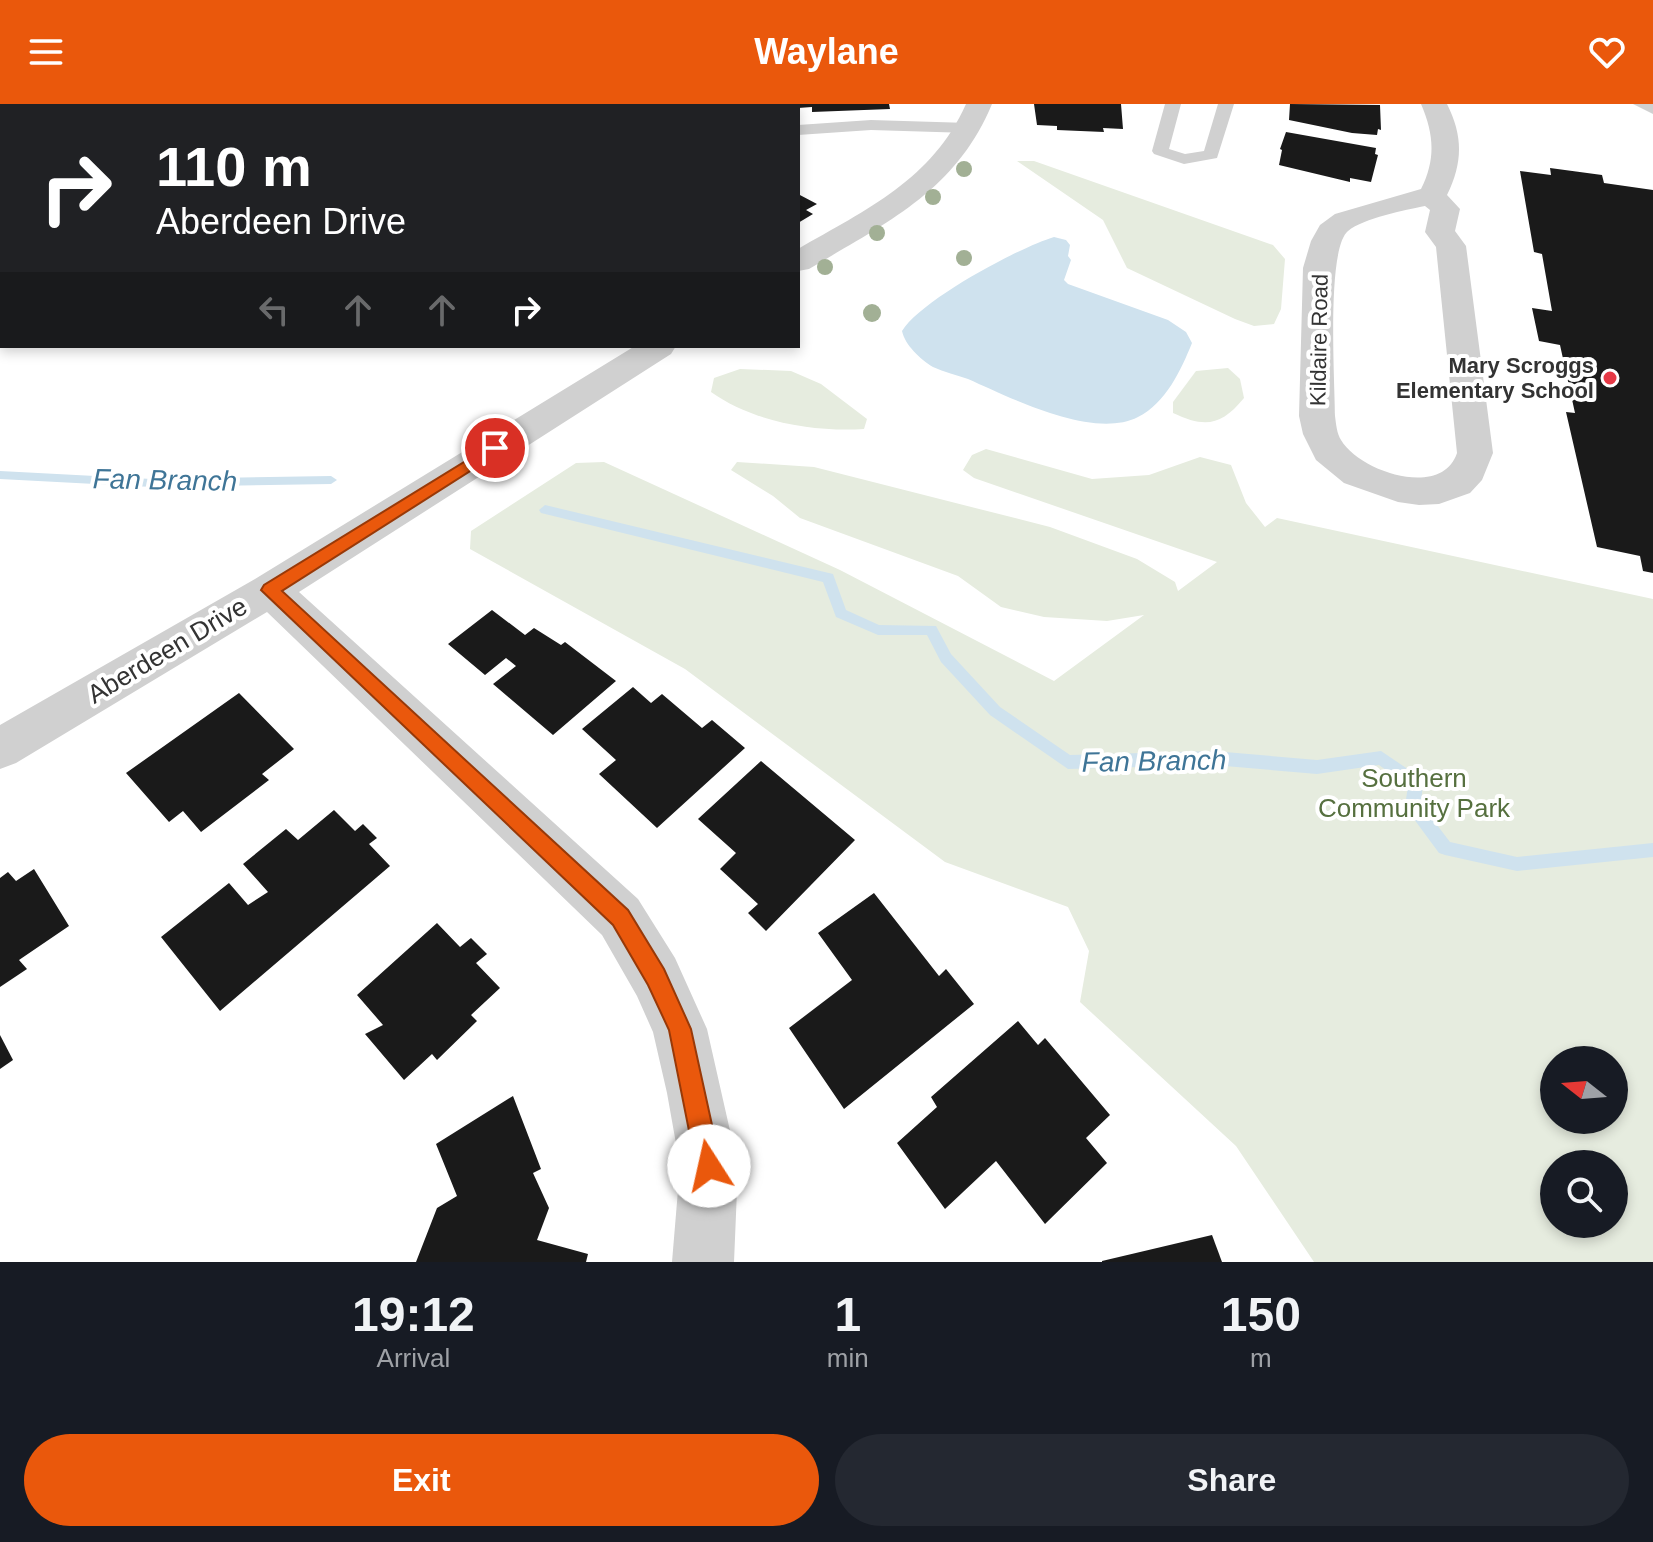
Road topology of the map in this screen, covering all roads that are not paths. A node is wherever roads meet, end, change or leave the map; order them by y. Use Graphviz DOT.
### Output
graph roads {
  1 [pos="1173,104"];
  2 [pos="1226,104"];
  3 [pos="1434,104"];
  4 [pos="1641,104"];
  5 [pos="1653,109"];
  6 [pos="974,116"];
  7 [pos="800,130"];
  8 [pos="1432,196"];
  9 [pos="800,261"];
  10 [pos="656,348"];
  11 [pos="270,590"];
  12 [pos="0,749"];
  13 [pos="703,1262"];
  1 -- 2 [label="lane"];
  3 -- 8 [label="street"];
  4 -- 5 [label="lane"];
  6 -- 7 [label="lane"];
  6 -- 9 [label="street"];
  8 -- 8 [label="street, Kildaire Road"];
  10 -- 11 [label="street, Aberdeen Drive"];
  11 -- 12 [label="street, Aberdeen Drive"];
  11 -- 13 [label="street"];
}
